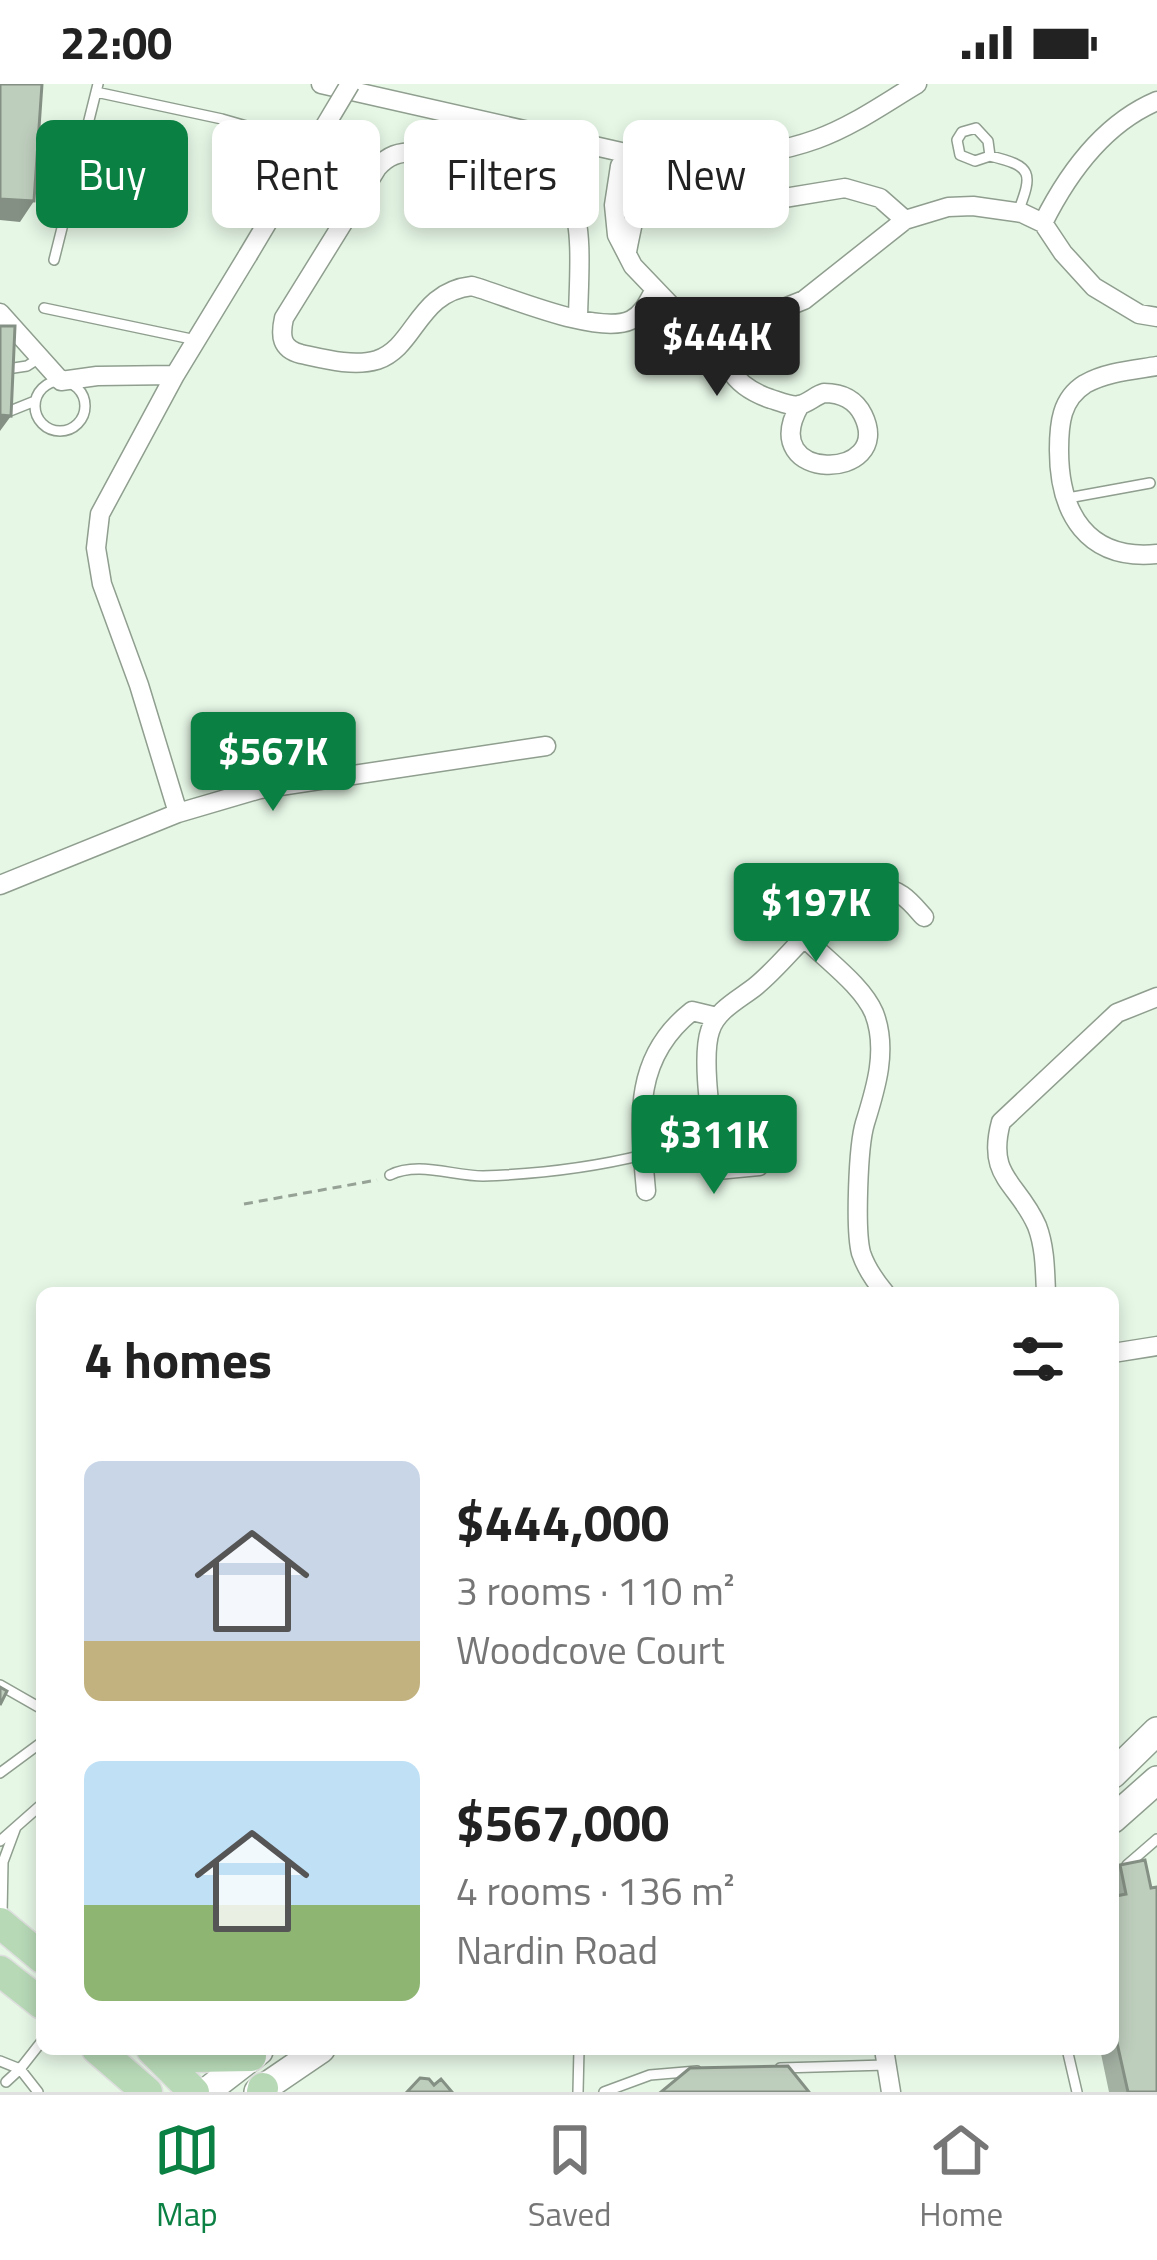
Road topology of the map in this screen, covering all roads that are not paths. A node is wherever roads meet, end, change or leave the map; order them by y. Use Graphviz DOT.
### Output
graph roads {
  1 [pos="321,84"];
  2 [pos="350,84"];
  3 [pos="917,84"];
  4 [pos="97,88"];
  5 [pos="1157,101"];
  6 [pos="229,120"];
  7 [pos="328,120"];
  8 [pos="789,146"];
  9 [pos="623,152"];
  10 [pos="990,156"];
  11 [pos="789,197"];
  12 [pos="1018,212"];
  13 [pos="905,220"];
  14 [pos="1043,223"];
  15 [pos="264,228"];
  16 [pos="631,228"];
  17 [pos="54,260"];
  18 [pos="654,291"];
  19 [pos="44,308"];
  20 [pos="0,313"];
  21 [pos="1157,317"];
  22 [pos="578,319"];
  23 [pos="720,320"];
  24 [pos="196,340"];
  25 [pos="41,356"];
  26 [pos="1157,366"];
  27 [pos="0,370"];
  28 [pos="175,375"];
  29 [pos="61,381"];
  30 [pos="35,401"];
  31 [pos="800,405"];
  32 [pos="0,415"];
  33 [pos="1150,483"];
  34 [pos="1063,499"];
  35 [pos="1157,554"];
  36 [pos="546,746"];
  37 [pos="178,813"];
  38 [pos="0,885"];
  39 [pos="925,917"];
  40 [pos="805,938"];
  41 [pos="1157,997"];
  42 [pos="717,1017"];
  43 [pos="712,1110"];
  44 [pos="643,1155"];
  45 [pos="391,1175"];
  46 [pos="646,1191"];
  47 [pos="881,1287"];
  48 [pos="1046,1287"];
  49 [pos="1157,1346"];
  50 [pos="1119,1352"];
  51 [pos="0,1685"];
  52 [pos="36,1706"];
  53 [pos="1157,1731"];
  54 [pos="36,1746"];
  55 [pos="1119,1768"];
  56 [pos="0,1773"];
  57 [pos="1157,1780"];
  58 [pos="36,1809"];
  59 [pos="1119,1814"];
  60 [pos="16,1827"];
  61 [pos="1157,1840"];
  62 [pos="0,1841"];
  63 [pos="1127,1865"];
  64 [pos="1119,1868"];
  65 [pos="1142,1869"];
  66 [pos="2,1924"];
  67 [pos="36,1953"];
  68 [pos="0,1971"];
  69 [pos="36,1999"];
  70 [pos="36,2049"];
  71 [pos="105,2055"];
  72 [pos="105,2055"];
  73 [pos="157,2055"];
  74 [pos="181,2055"];
  75 [pos="218,2055"];
  76 [pos="253,2055"];
  77 [pos="312,2055"];
  78 [pos="579,2055"];
  79 [pos="1068,2055"];
  80 [pos="885,2057"];
  81 [pos="0,2061"];
  82 [pos="775,2068"];
  83 [pos="20,2069"];
  84 [pos="711,2070"];
  85 [pos="6,2082"];
  86 [pos="34,2090"];
  87 [pos="261,2091"];
  88 [pos="127,2092"];
  89 [pos="147,2092"];
  90 [pos="194,2092"];
  91 [pos="206,2092"];
  92 [pos="578,2092"];
  93 [pos="604,2092"];
  94 [pos="891,2092"];
  95 [pos="1077,2092"];
  1 -- 9 [label="street"];
  2 -- 7 [label="street, bridge"];
  3 -- 8 [label="street"];
  4 -- 6 [label="lane"];
  4 -- 17 [label="lane"];
  5 -- 14 [label="street"];
  10 -- 12 [label="lane"];
  11 -- 13 [label="street"];
  12 -- 13 [label="street"];
  12 -- 14 [label="street"];
  13 -- 23 [label="street"];
  14 -- 21 [label="street"];
  15 -- 24 [label="street, bridge"];
  16 -- 18 [label="street"];
  18 -- 22 [label="street"];
  18 -- 23 [label="street"];
  19 -- 24 [label="lane"];
  20 -- 25 [label="street"];
  22 -- 22 [label="street"];
  23 -- 31 [label="street"];
  24 -- 28 [label="street"];
  25 -- 27 [label="lane"];
  25 -- 29 [label="street"];
  26 -- 34 [label="street"];
  28 -- 29 [label="street"];
  28 -- 37 [label="street"];
  29 -- 30 [label="lane"];
  29 -- 30 [label="lane"];
  30 -- 32 [label="lane"];
  31 -- 31 [label="street"];
  33 -- 34 [label="lane"];
  34 -- 35 [label="street"];
  36 -- 37 [label="street"];
  37 -- 38 [label="street"];
  39 -- 40 [label="street"];
  40 -- 42 [label="street"];
  40 -- 47 [label="street"];
  41 -- 48 [label="street"];
  42 -- 43 [label="street"];
  42 -- 44 [label="street"];
  44 -- 45 [label="lane"];
  44 -- 46 [label="street"];
  49 -- 50 [label="street"];
  51 -- 52 [label="lane"];
  53 -- 55 [label="street"];
  54 -- 56 [label="lane"];
  57 -- 59 [label="street"];
  58 -- 60 [label="lane"];
  60 -- 62 [label="lane"];
  60 -- 66 [label="lane"];
  61 -- 63 [label="lane"];
  63 -- 64 [label="lane"];
  63 -- 65 [label="lane"];
  66 -- 67 [label="main road"];
  68 -- 69 [label="main road"];
  70 -- 83 [label="lane"];
  71 -- 88 [label="main road"];
  72 -- 89 [label="main road"];
  73 -- 90 [label="main road"];
  74 -- 75 [label="main road"];
  76 -- 91 [label="street"];
  77 -- 87 [label="street"];
  78 -- 92 [label="lane"];
  79 -- 95 [label="lane"];
  80 -- 82 [label="lane"];
  80 -- 94 [label="street"];
  81 -- 83 [label="lane"];
  83 -- 85 [label="lane"];
  83 -- 86 [label="lane"];
  84 -- 93 [label="lane"];
}
